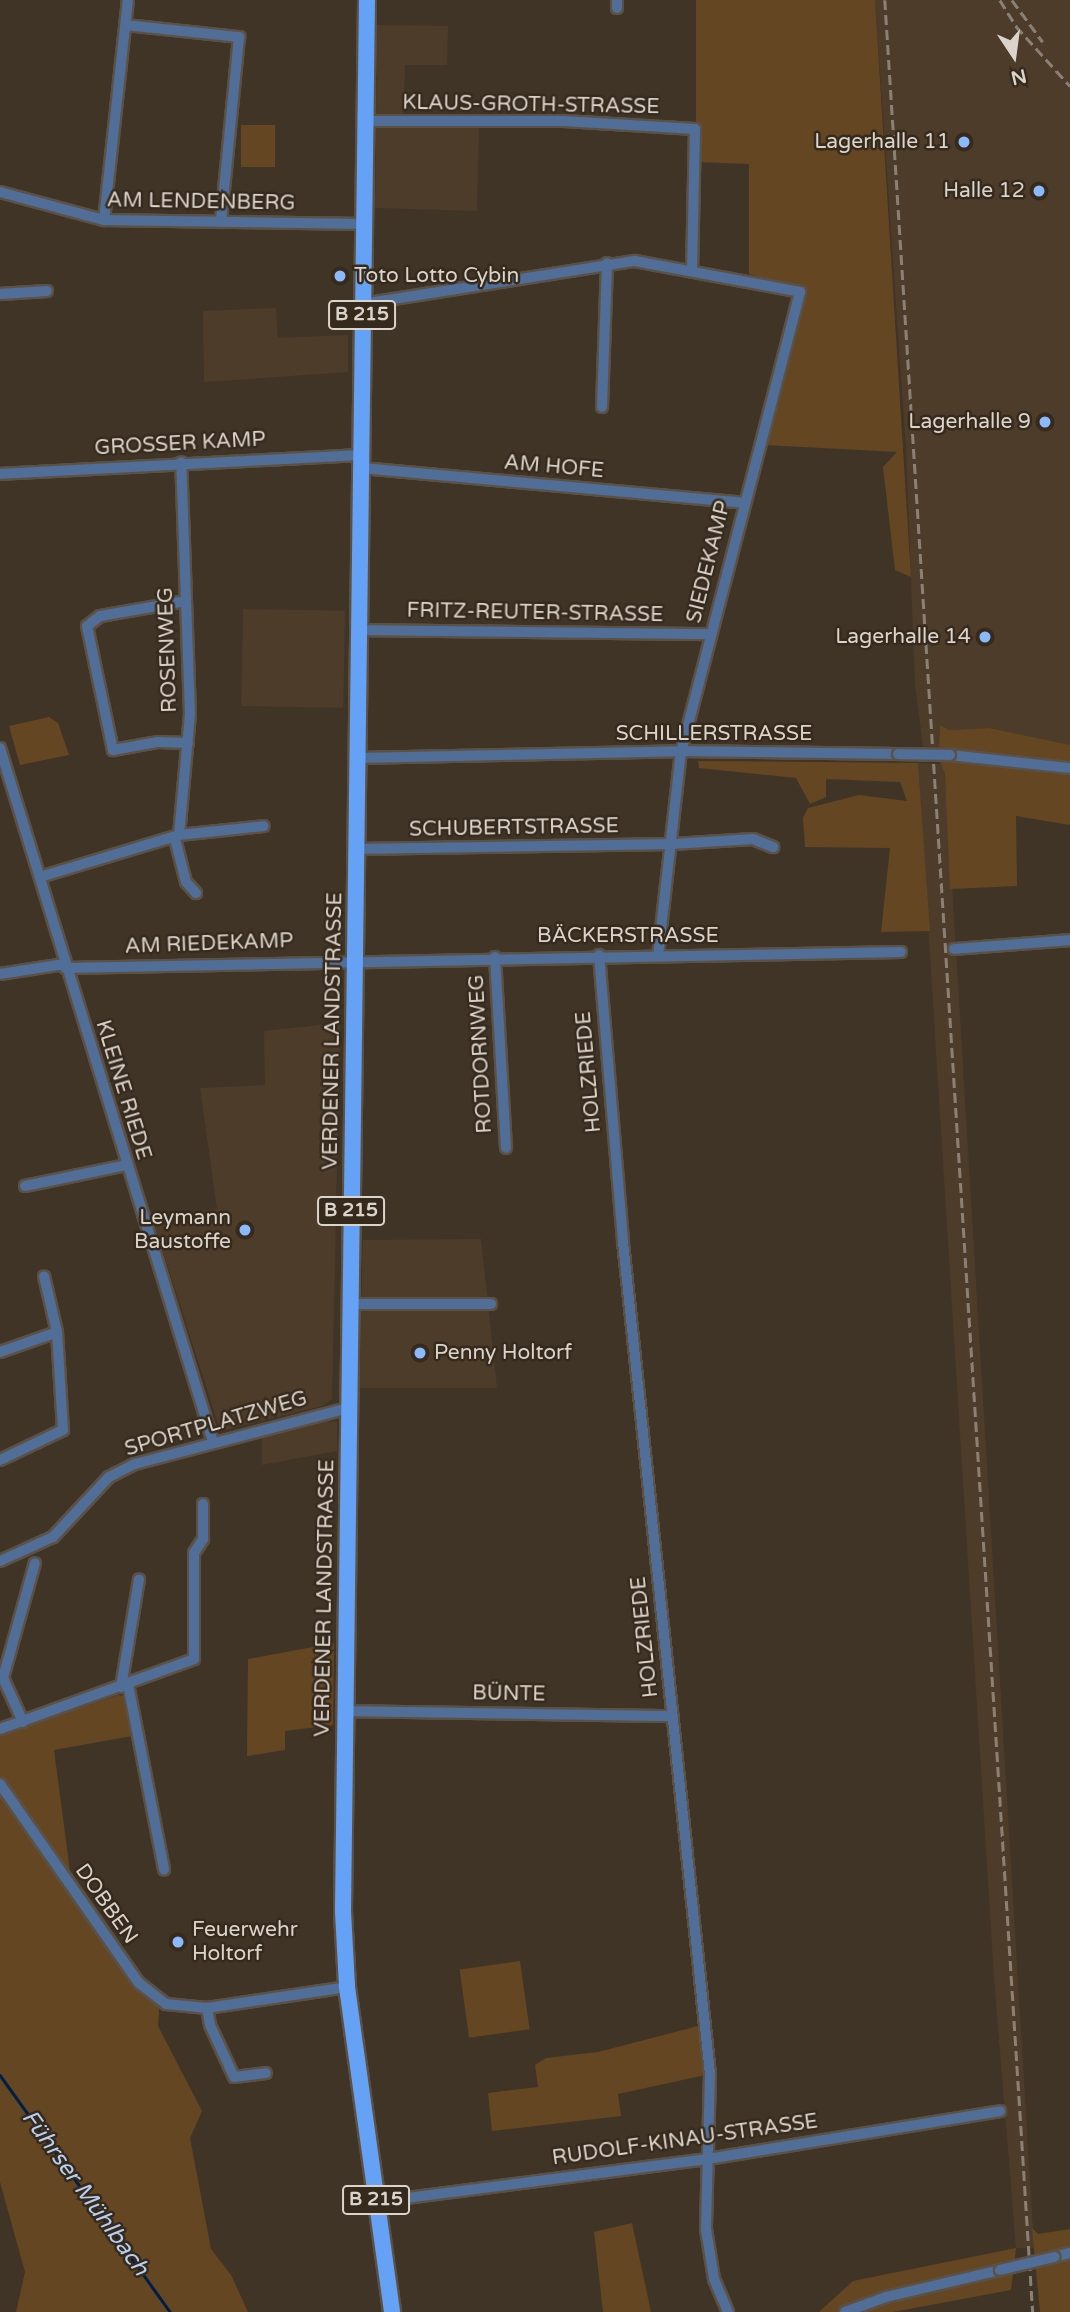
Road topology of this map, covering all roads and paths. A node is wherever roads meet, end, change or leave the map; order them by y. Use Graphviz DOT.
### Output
graph roads {
  1 [pos="128,0"];
  2 [pos="367,0"];
  3 [pos="126,25"];
  4 [pos="366,121"];
  5 [pos="0,192"];
  6 [pos="104,220"];
  7 [pos="221,222"];
  8 [pos="364,224"];
  9 [pos="607,263"];
  10 [pos="692,270"];
  11 [pos="47,291"];
  12 [pos="0,294"];
  13 [pos="362,304"];
  14 [pos="601,407"];
  15 [pos="361,461"];
  16 [pos="181,463"];
  17 [pos="0,474"];
  18 [pos="744,503"];
  19 [pos="186,601"];
  20 [pos="359,629"];
  21 [pos="710,634"];
  22 [pos="188,743"];
  23 [pos="0,748"];
  24 [pos="679,752"];
  25 [pos="357,758"];
  26 [pos="1070,768"];
  27 [pos="264,826"];
  28 [pos="177,837"];
  29 [pos="673,844"];
  30 [pos="773,848"];
  31 [pos="356,849"];
  32 [pos="40,877"];
  33 [pos="196,893"];
  34 [pos="1070,940"];
  35 [pos="954,949"];
  36 [pos="901,952"];
  37 [pos="598,955"];
  38 [pos="657,955"];
  39 [pos="495,957"];
  40 [pos="355,960"];
  41 [pos="65,966"];
  42 [pos="0,974"];
  43 [pos="506,1148"];
  44 [pos="126,1165"];
  45 [pos="24,1186"];
  46 [pos="44,1276"];
  47 [pos="350,1304"];
  48 [pos="491,1304"];
  49 [pos="57,1332"];
  50 [pos="0,1352"];
  51 [pos="349,1408"];
  52 [pos="213,1442"];
  53 [pos="0,1460"];
  54 [pos="203,1504"];
  55 [pos="1,1559"];
  56 [pos="35,1563"];
  57 [pos="139,1579"];
  58 [pos="124,1686"];
  59 [pos="345,1711"];
  60 [pos="673,1716"];
  61 [pos="23,1722"];
  62 [pos="0,1729"];
  63 [pos="0,1784"];
  64 [pos="164,1870"];
  65 [pos="347,1987"];
  66 [pos="207,2008"];
  67 [pos="266,2073"];
  68 [pos="1000,2111"];
  69 [pos="708,2159"];
  70 [pos="376,2202"];
  71 [pos="1070,2253"];
  72 [pos="392,2312"];
  73 [pos="728,2312"];
  74 [pos="845,2312"];
  1 -- 3 [label="street"];
  2 -- 4 [label="main road, VERDENER LANDSTRASSE / B 215"];
  3 -- 6 [label="street"];
  3 -- 7 [label="street"];
  4 -- 8 [label="main road, VERDENER LANDSTRASSE / B 215"];
  4 -- 10 [label="street, KLAUS-GROTH-STRASSE"];
  5 -- 6 [label="street, AM LENDENBERG"];
  6 -- 7 [label="street, AM LENDENBERG"];
  7 -- 8 [label="street, AM LENDENBERG"];
  8 -- 13 [label="main road, VERDENER LANDSTRASSE / B 215"];
  9 -- 10 [label="street"];
  9 -- 13 [label="street"];
  9 -- 14 [label="street"];
  10 -- 18 [label="street, SIEDEKAMP"];
  11 -- 12 [label="street"];
  13 -- 15 [label="main road, VERDENER LANDSTRASSE / B 215"];
  15 -- 16 [label="street, GROSSER KAMP"];
  15 -- 18 [label="street, AM HOFE"];
  15 -- 20 [label="main road, VERDENER LANDSTRASSE / B 215"];
  16 -- 17 [label="street, GROSSER KAMP"];
  16 -- 19 [label="street, ROSENWEG"];
  18 -- 21 [label="street, SIEDEKAMP"];
  19 -- 22 [label="street, ROSENWEG"];
  19 -- 22 [label="street"];
  20 -- 21 [label="street, FRITZ-REUTER-STRASSE"];
  20 -- 25 [label="main road, VERDENER LANDSTRASSE / B 215"];
  21 -- 24 [label="street, SIEDEKAMP"];
  22 -- 28 [label="street, ROSENWEG"];
  23 -- 32 [label="street, KLEINE RIEDE"];
  24 -- 25 [label="street, SCHILLERSTRASSE"];
  24 -- 26 [label="street, SCHILLERSTRASSE, bridge"];
  24 -- 29 [label="street, SIEDEKAMP"];
  25 -- 31 [label="main road, VERDENER LANDSTRASSE / B 215"];
  27 -- 28 [label="street"];
  28 -- 32 [label="street"];
  28 -- 33 [label="street, ROSENWEG"];
  29 -- 30 [label="street"];
  29 -- 31 [label="street, SCHUBERTSTRASSE"];
  29 -- 38 [label="street, SIEDEKAMP"];
  31 -- 40 [label="main road, VERDENER LANDSTRASSE / B 215"];
  32 -- 41 [label="street, KLEINE RIEDE"];
  34 -- 35 [label="street"];
  36 -- 38 [label="street, BÄCKERSTRASSE"];
  37 -- 38 [label="street, BÄCKERSTRASSE"];
  37 -- 39 [label="street, BÄCKERSTRASSE"];
  37 -- 60 [label="street, HOLZRIEDE"];
  39 -- 40 [label="street, BÄCKERSTRASSE"];
  39 -- 43 [label="street, ROTDORNWEG"];
  40 -- 41 [label="street, AM RIEDEKAMP"];
  40 -- 47 [label="main road, VERDENER LANDSTRASSE / B 215"];
  41 -- 42 [label="street, AM RIEDEKAMP"];
  41 -- 44 [label="street, KLEINE RIEDE"];
  44 -- 45 [label="street"];
  44 -- 52 [label="street, KLEINE RIEDE"];
  46 -- 49 [label="street"];
  47 -- 48 [label="street"];
  47 -- 51 [label="main road, VERDENER LANDSTRASSE / B 215"];
  49 -- 50 [label="street"];
  49 -- 53 [label="street"];
  51 -- 52 [label="street, SPORTPLATZWEG"];
  51 -- 59 [label="main road, VERDENER LANDSTRASSE / B 215"];
  52 -- 55 [label="street, SPORTPLATZWEG"];
  54 -- 58 [label="street"];
  56 -- 61 [label="street"];
  57 -- 58 [label="street"];
  58 -- 61 [label="street"];
  58 -- 64 [label="street"];
  59 -- 60 [label="street, BÜNTE"];
  59 -- 65 [label="main road, VERDENER LANDSTRASSE / B 215"];
  60 -- 69 [label="street, HOLZRIEDE"];
  61 -- 62 [label="street"];
  63 -- 66 [label="street, DOBBEN"];
  65 -- 66 [label="street, DOBBEN"];
  65 -- 70 [label="main road, VERDENER LANDSTRASSE / B 215"];
  66 -- 67 [label="street"];
  68 -- 69 [label="street, RUDOLF-KINAU-STRASSE"];
  69 -- 70 [label="street, RUDOLF-KINAU-STRASSE"];
  69 -- 73 [label="street, HOLZRIEDE"];
  70 -- 72 [label="main road, VERDENER LANDSTRASSE / B 215"];
  71 -- 74 [label="street, bridge"];
}
